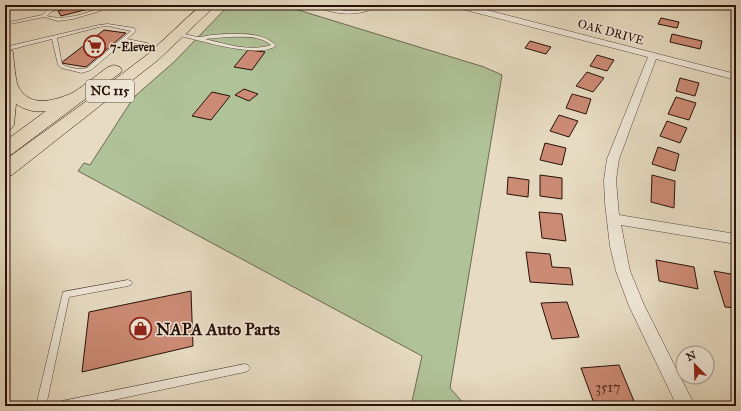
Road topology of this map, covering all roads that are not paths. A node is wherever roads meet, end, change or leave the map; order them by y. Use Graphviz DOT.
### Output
graph roads {
  1 [pos="67,5"];
  2 [pos="106,5"];
  3 [pos="190,5"];
  4 [pos="209,5"];
  5 [pos="316,5"];
  6 [pos="376,5"];
  7 [pos="457,5"];
  8 [pos="44,16"];
  9 [pos="5,24"];
  10 [pos="178,34"];
  11 [pos="54,37"];
  12 [pos="155,37"];
  13 [pos="200,38"];
  14 [pos="124,40"];
  15 [pos="5,51"];
  16 [pos="654,56"];
  17 [pos="736,77"];
  18 [pos="10,86"];
  19 [pos="89,89"];
  20 [pos="5,125"];
  21 [pos="5,150"];
  22 [pos="5,170"];
  23 [pos="614,219"];
  24 [pos="736,239"];
  25 [pos="128,282"];
  26 [pos="245,368"];
  27 [pos="42,406"];
  28 [pos="62,406"];
  29 [pos="686,406"];
  1 -- 8 [label="lane"];
  2 -- 8 [label="lane"];
  3 -- 12 [label="main road, NC 115"];
  4 -- 10 [label="main road, NC 115"];
  5 -- 6 [label="lane"];
  7 -- 16 [label="street, OAK DRIVE"];
  8 -- 9 [label="lane"];
  10 -- 13 [label="lane"];
  10 -- 22 [label="main road, NC 115"];
  11 -- 14 [label="lane"];
  11 -- 14 [label="lane"];
  11 -- 15 [label="lane"];
  12 -- 14 [label="lane"];
  12 -- 19 [label="main road, NC 115"];
  13 -- 13 [label="lane"];
  15 -- 18 [label="main road"];
  16 -- 17 [label="street, OAK DRIVE"];
  16 -- 23 [label="street"];
  18 -- 19 [label="main road"];
  18 -- 20 [label="main road"];
  19 -- 21 [label="main road, NC 115"];
  23 -- 24 [label="street"];
  23 -- 29 [label="street"];
  25 -- 27 [label="lane"];
  26 -- 28 [label="lane"];
}
